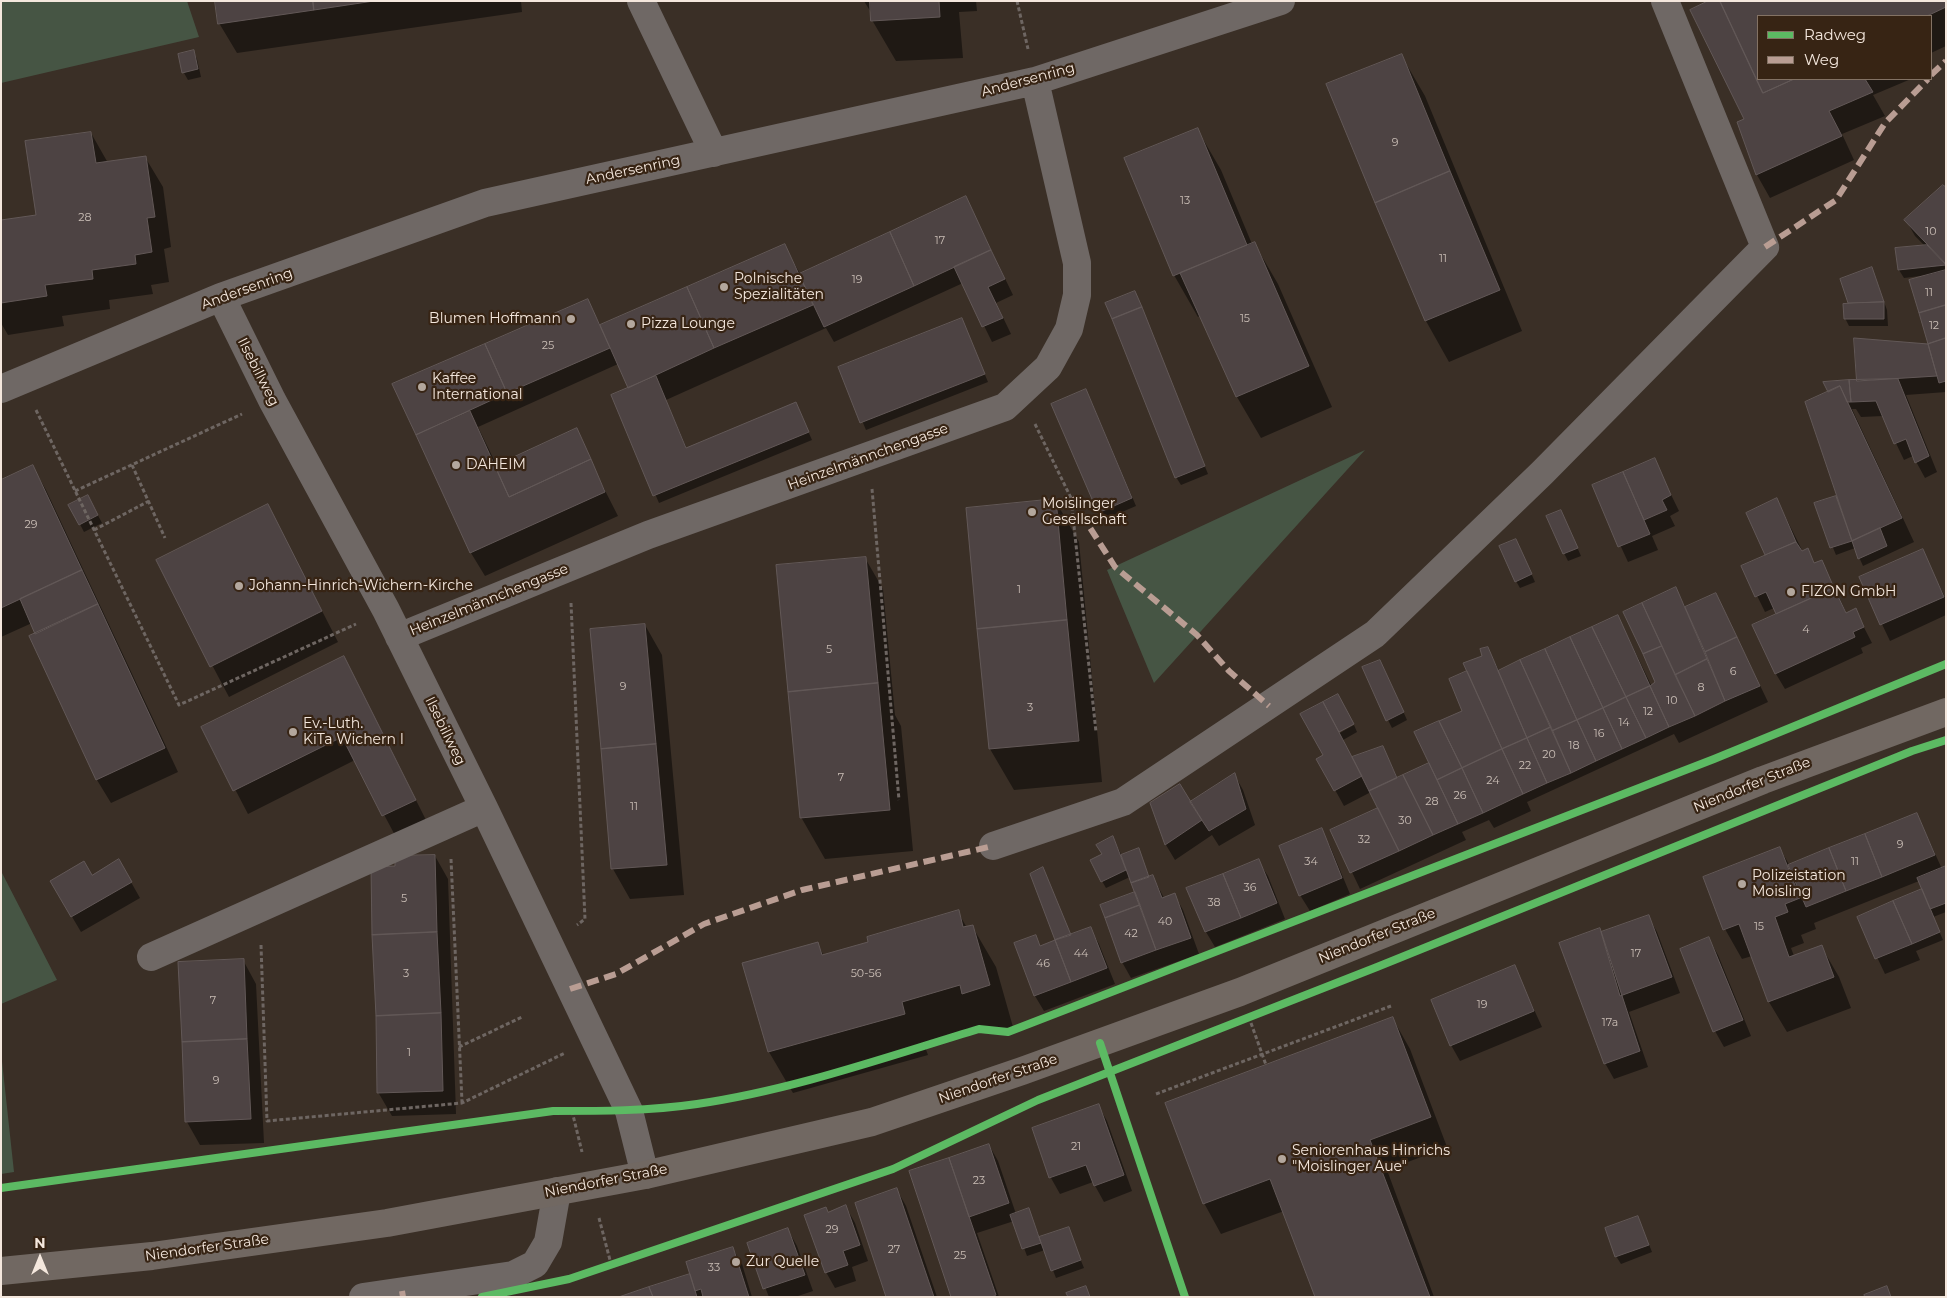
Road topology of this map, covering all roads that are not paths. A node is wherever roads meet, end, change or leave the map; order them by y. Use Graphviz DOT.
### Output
graph roads {
  1 [pos="641,1"];
  2 [pos="1281,1"];
  3 [pos="1665,1"];
  4 [pos="1035,81"];
  5 [pos="714,153"];
  6 [pos="221,297"];
  7 [pos="12,384"];
  8 [pos="399,637"];
  9 [pos="1946,712"];
  10 [pos="484,808"];
  11 [pos="993,846"];
  12 [pos="151,957"];
  13 [pos="645,1175"];
  14 [pos="557,1191"];
  15 [pos="1,1271"];
  16 [pos="363,1297"];
  1 -- 5 [label="street"];
  2 -- 4 [label="street, Andersenring"];
  3 -- 11 [label="street"];
  4 -- 5 [label="street, Andersenring"];
  4 -- 8 [label="street, Heinzelmännchengasse"];
  5 -- 6 [label="street, Andersenring"];
  6 -- 7 [label="street, Andersenring"];
  6 -- 8 [label="street, Ilsebillweg"];
  8 -- 10 [label="street, Ilsebillweg"];
  9 -- 13 [label="main road, Niendorfer Straße"];
  10 -- 12 [label="street"];
  10 -- 13 [label="street, Ilsebillweg"];
  13 -- 14 [label="main road, Niendorfer Straße"];
  14 -- 15 [label="main road, Niendorfer Straße"];
  14 -- 16 [label="street"];
}
